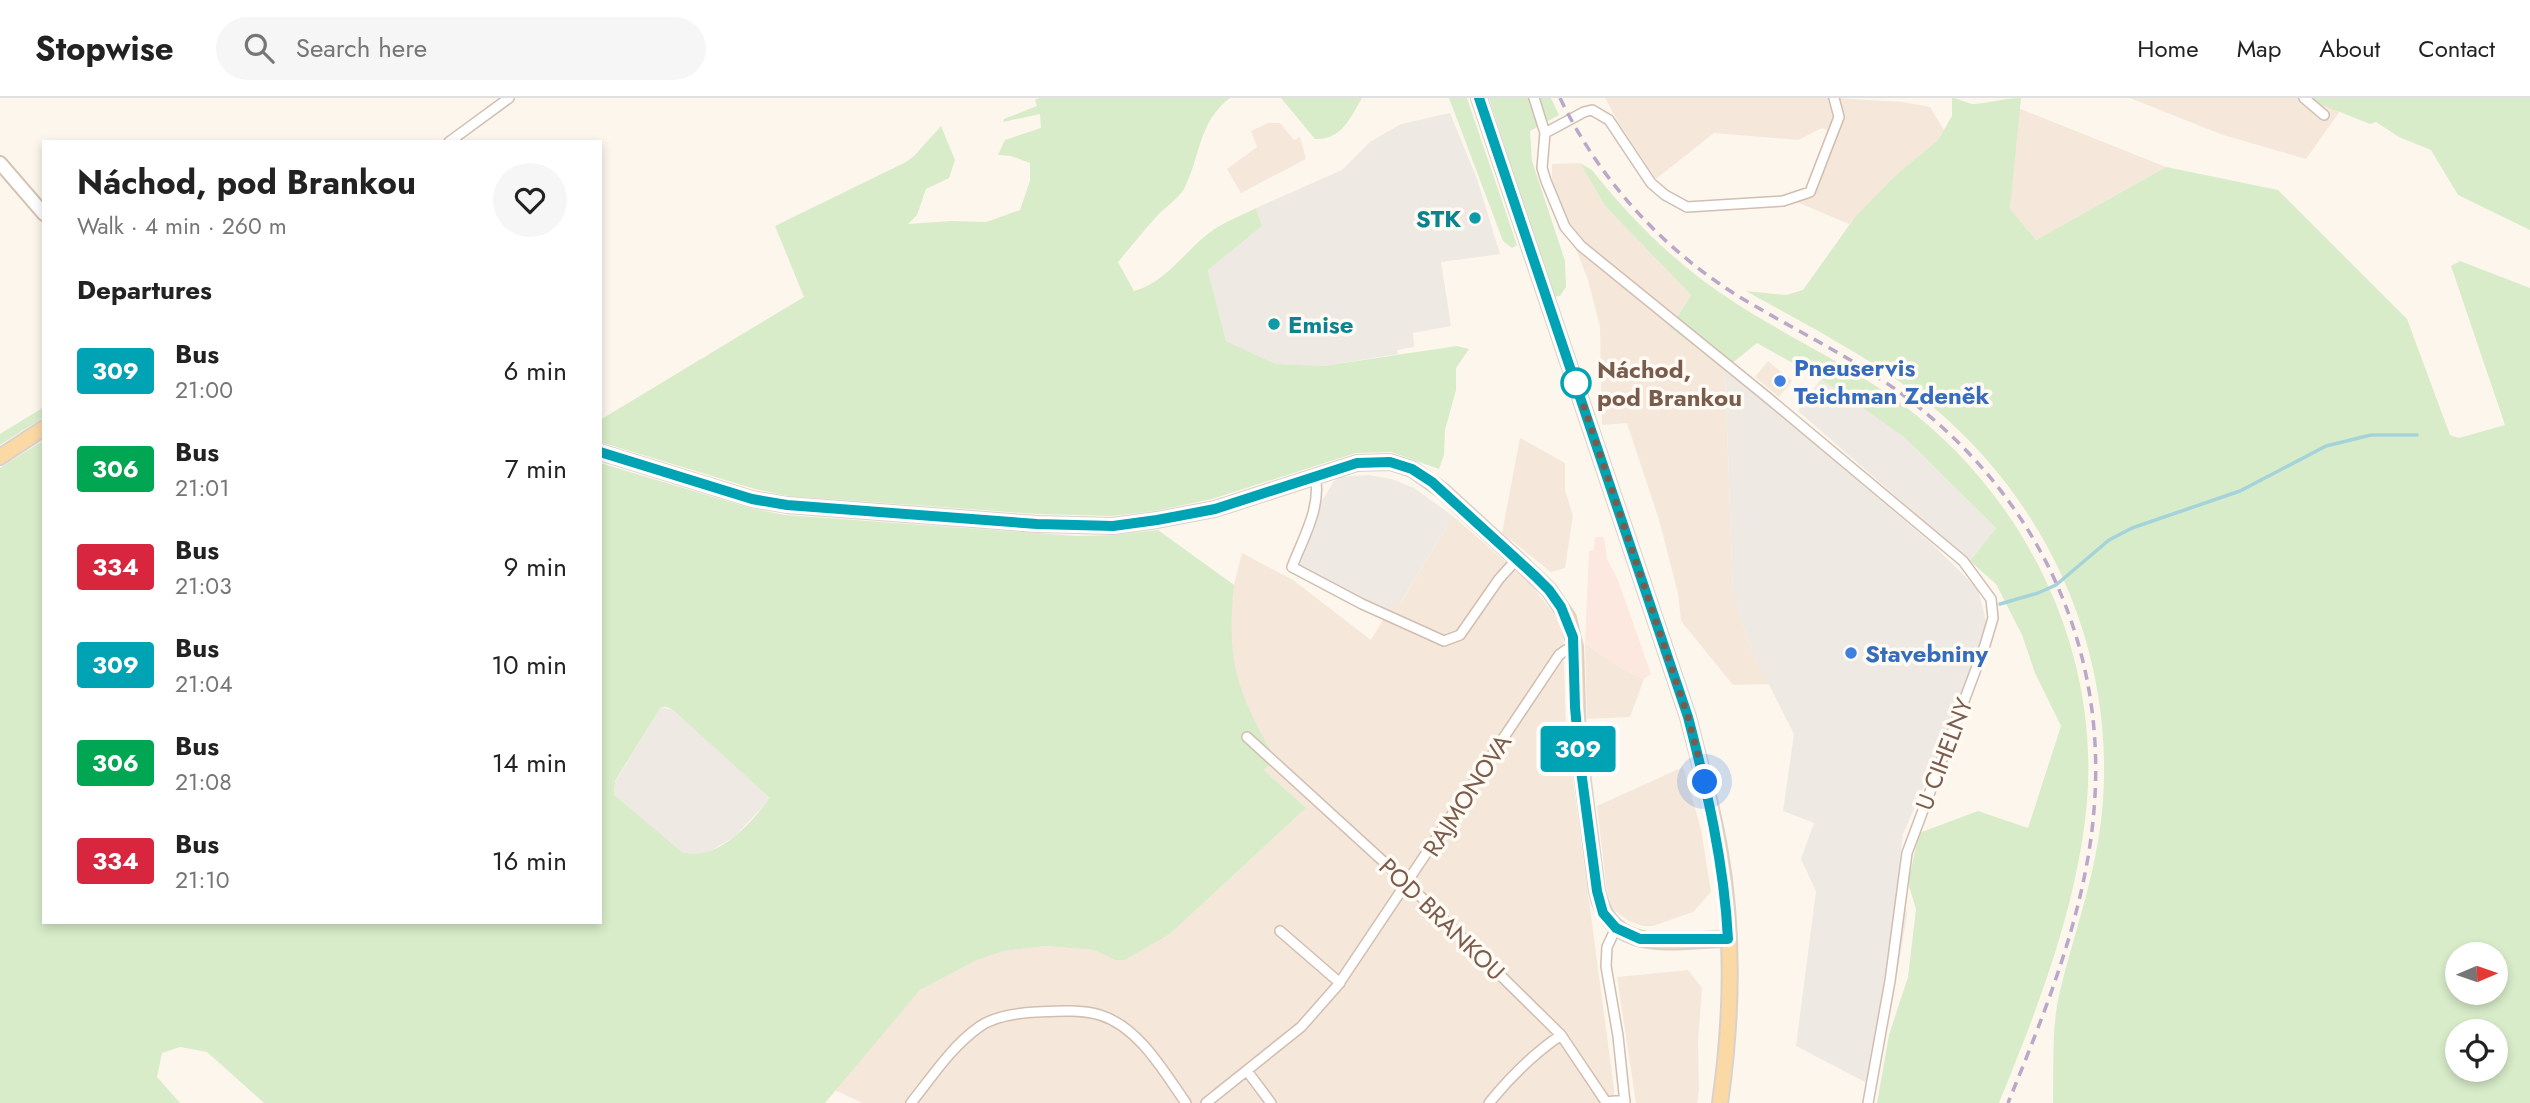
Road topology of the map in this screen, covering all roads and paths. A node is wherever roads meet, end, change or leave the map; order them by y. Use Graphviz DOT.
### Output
graph roads {
  1 [pos="509,98"];
  2 [pos="1479,98"];
  3 [pos="1534,98"];
  4 [pos="1834,98"];
  5 [pos="2304,98"];
  6 [pos="2324,116"];
  7 [pos="1545,134"];
  8 [pos="452,140"];
  9 [pos="0,163"];
  10 [pos="42,212"];
  11 [pos="42,429"];
  12 [pos="602,453"];
  13 [pos="0,457"];
  14 [pos="1315,475"];
  15 [pos="1517,559"];
  16 [pos="1575,647"];
  17 [pos="1247,737"];
  18 [pos="1408,884"];
  19 [pos="1616,928"];
  20 [pos="1280,930"];
  21 [pos="1728,939"];
  22 [pos="1340,983"];
  23 [pos="1561,1035"];
  24 [pos="1247,1071"];
  25 [pos="1625,1101"];
  26 [pos="1606,1102"];
  27 [pos="911,1103"];
  28 [pos="1186,1103"];
  29 [pos="1206,1103"];
  30 [pos="1271,1103"];
  31 [pos="1489,1103"];
  32 [pos="1720,1103"];
  33 [pos="1868,1103"];
  1 -- 8 [label="street"];
  2 -- 21 [label="main road"];
  3 -- 7 [label="street"];
  4 -- 7 [label="street"];
  5 -- 6 [label="street"];
  7 -- 33 [label="street, U CIHELNY"];
  9 -- 10 [label="street"];
  11 -- 13 [label="main road"];
  12 -- 14 [label="main road"];
  14 -- 15 [label="main road"];
  14 -- 15 [label="street"];
  15 -- 16 [label="main road"];
  16 -- 18 [label="street, RAJMONOVA"];
  16 -- 19 [label="main road"];
  17 -- 18 [label="street, POD BRANKOU"];
  18 -- 22 [label="street, RAJMONOVA"];
  18 -- 23 [label="street, POD BRANKOU"];
  19 -- 21 [label="main road"];
  19 -- 25 [label="street"];
  20 -- 22 [label="street"];
  21 -- 32 [label="main road"];
  22 -- 24 [label="street, RAJMONOVA"];
  23 -- 26 [label="street, POD BRANKOU"];
  23 -- 31 [label="street"];
  24 -- 29 [label="street, RAJMONOVA"];
  24 -- 30 [label="street"];
  25 -- 26 [label="street, POD BRANKOU"];
  27 -- 28 [label="street"];
}
